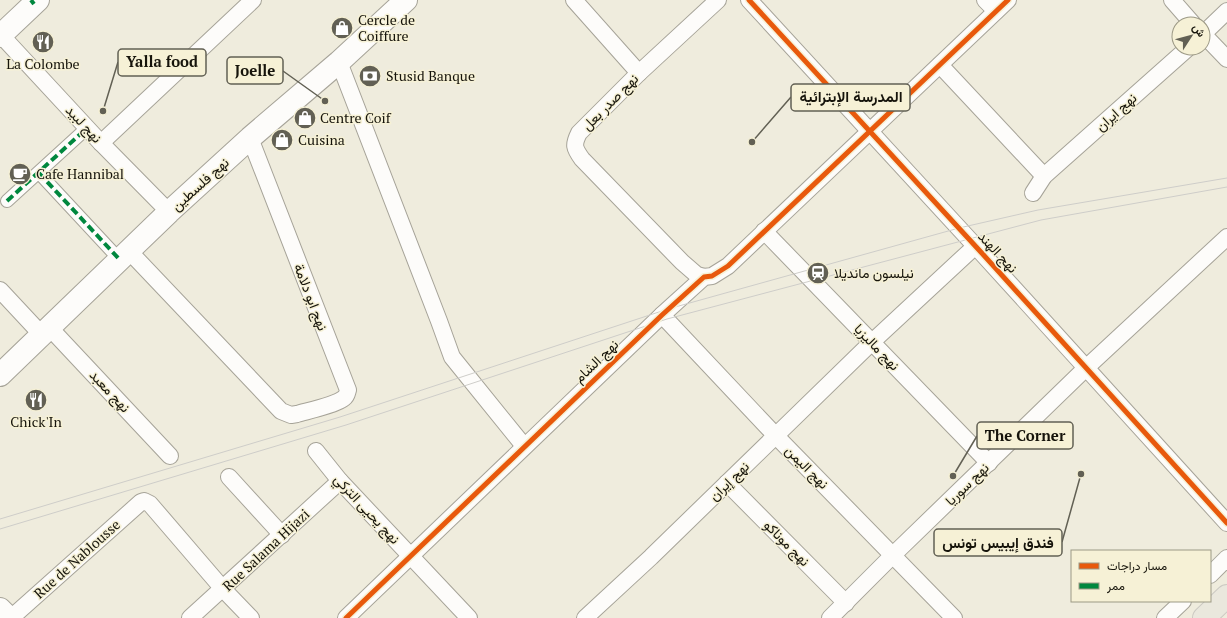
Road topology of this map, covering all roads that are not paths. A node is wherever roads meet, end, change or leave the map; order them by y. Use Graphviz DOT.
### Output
graph roads {
  1 [pos="253,0"];
  2 [pos="406,0"];
  3 [pos="574,0"];
  4 [pos="718,0"];
  5 [pos="749,0"];
  6 [pos="1008,0"];
  7 [pos="1172,0"];
  8 [pos="34,1"];
  9 [pos="990,6"];
  10 [pos="1227,11"];
  11 [pos="1187,16"];
  12 [pos="1211,26"];
  13 [pos="0,36"];
  14 [pos="1211,42"];
  15 [pos="1179,56"];
  16 [pos="1227,59"];
  17 [pos="339,62"];
  18 [pos="940,65"];
  19 [pos="639,73"];
  20 [pos="87,128"];
  21 [pos="870,130"];
  22 [pos="250,138"];
  23 [pos="101,143"];
  24 [pos="39,172"];
  25 [pos="1044,176"];
  26 [pos="1033,193"];
  27 [pos="7,201"];
  28 [pos="169,212"];
  29 [pos="764,231"];
  30 [pos="1227,237"];
  31 [pos="969,252"];
  32 [pos="125,255"];
  33 [pos="704,277"];
  34 [pos="0,290"];
  35 [pos="662,314"];
  36 [pos="46,331"];
  37 [pos="872,342"];
  38 [pos="1087,368"];
  39 [pos="0,375"];
  40 [pos="776,436"];
  41 [pos="524,446"];
  42 [pos="316,451"];
  43 [pos="170,456"];
  44 [pos="989,464"];
  45 [pos="229,477"];
  46 [pos="340,481"];
  47 [pos="728,483"];
  48 [pos="1227,523"];
  49 [pos="282,535"];
  50 [pos="893,555"];
  51 [pos="411,556"];
  52 [pos="1227,558"];
  53 [pos="1211,574"];
  54 [pos="223,589"];
  55 [pos="1227,596"];
  56 [pos="1182,602"];
  57 [pos="846,603"];
  58 [pos="0,609"];
  59 [pos="10,618"];
  60 [pos="190,618"];
  61 [pos="251,618"];
  62 [pos="346,618"];
  63 [pos="469,618"];
  64 [pos="585,618"];
  65 [pos="830,618"];
  66 [pos="954,618"];
  67 [pos="1165,618"];
  68 [pos="1204,618"];
  1 -- 23 [label="street"];
  2 -- 17 [label="main road, نهج فلسطين"];
  3 -- 19 [label="street"];
  4 -- 19 [label="street, نهج صدر بعل"];
  5 -- 21 [label="street, نهج الهند"];
  6 -- 9 [label="street, نهج الشام"];
  7 -- 11 [label="street"];
  8 -- 13 [label="main road"];
  9 -- 18 [label="street, نهج الشام"];
  10 -- 12 [label="street"];
  13 -- 20 [label="street, نهج لبيد"];
  14 -- 16 [label="street"];
  15 -- 25 [label="street, نهج ايران"];
  17 -- 22 [label="main road, نهج فلسطين"];
  17 -- 41 [label="street"];
  18 -- 21 [label="street, نهج الشام"];
  18 -- 25 [label="street"];
  19 -- 33 [label="street, نهج صدر بعل"];
  20 -- 23 [label="street, نهج لبيد"];
  20 -- 24 [label="street"];
  21 -- 29 [label="street, نهج الشام"];
  21 -- 38 [label="street, نهج الهند"];
  22 -- 28 [label="main road, نهج فلسطين"];
  22 -- 32 [label="street, نهج ابو دلامة"];
  23 -- 28 [label="street, نهج لبيد"];
  24 -- 27 [label="street"];
  24 -- 32 [label="street"];
  25 -- 26 [label="street, نهج ايران"];
  28 -- 32 [label="main road, نهج فلسطين"];
  29 -- 33 [label="street, نهج الشام"];
  29 -- 37 [label="street, نهج ماليزيا"];
  30 -- 38 [label="street, نهج سوريا"];
  31 -- 37 [label="street, نهج إيران"];
  32 -- 36 [label="main road, نهج فلسطين"];
  33 -- 35 [label="street, نهج الشام"];
  34 -- 36 [label="street, نهج معبد"];
  35 -- 40 [label="street, نهج اليمن"];
  35 -- 41 [label="street, نهج الشام"];
  36 -- 39 [label="main road, نهج فلسطين"];
  36 -- 43 [label="street, نهج معبد"];
  37 -- 40 [label="street, نهج إيران"];
  37 -- 44 [label="street, نهج ماليزيا"];
  38 -- 44 [label="street, نهج سوريا"];
  38 -- 48 [label="street, نهج الهند"];
  40 -- 47 [label="street, نهج إيران"];
  40 -- 50 [label="street, نهج اليمن"];
  41 -- 51 [label="street, نهج الشام"];
  42 -- 46 [label="street, نهج يحيى التركي"];
  44 -- 50 [label="street, نهج سوريا"];
  45 -- 49 [label="street"];
  46 -- 49 [label="street, Rue Salama Hijazi"];
  46 -- 51 [label="street, نهج يحيى التركي"];
  47 -- 57 [label="street, نهج موناكو"];
  47 -- 64 [label="street, نهج إيران"];
  49 -- 54 [label="street, Rue Salama Hijazi"];
  50 -- 57 [label="street, نهج سوريا"];
  50 -- 66 [label="street, نهج اليمن"];
  51 -- 62 [label="street, نهج الشام"];
  51 -- 63 [label="street, نهج يحيى التركي"];
  52 -- 53 [label="street"];
  54 -- 59 [label="street, Rue de Nablousse"];
  54 -- 60 [label="street, Rue Salama Hijazi"];
  54 -- 61 [label="street"];
  55 -- 68 [label="main road"];
  56 -- 67 [label="street"];
  57 -- 65 [label="street, نهج سوريا"];
  58 -- 59 [label="main road"];
}
